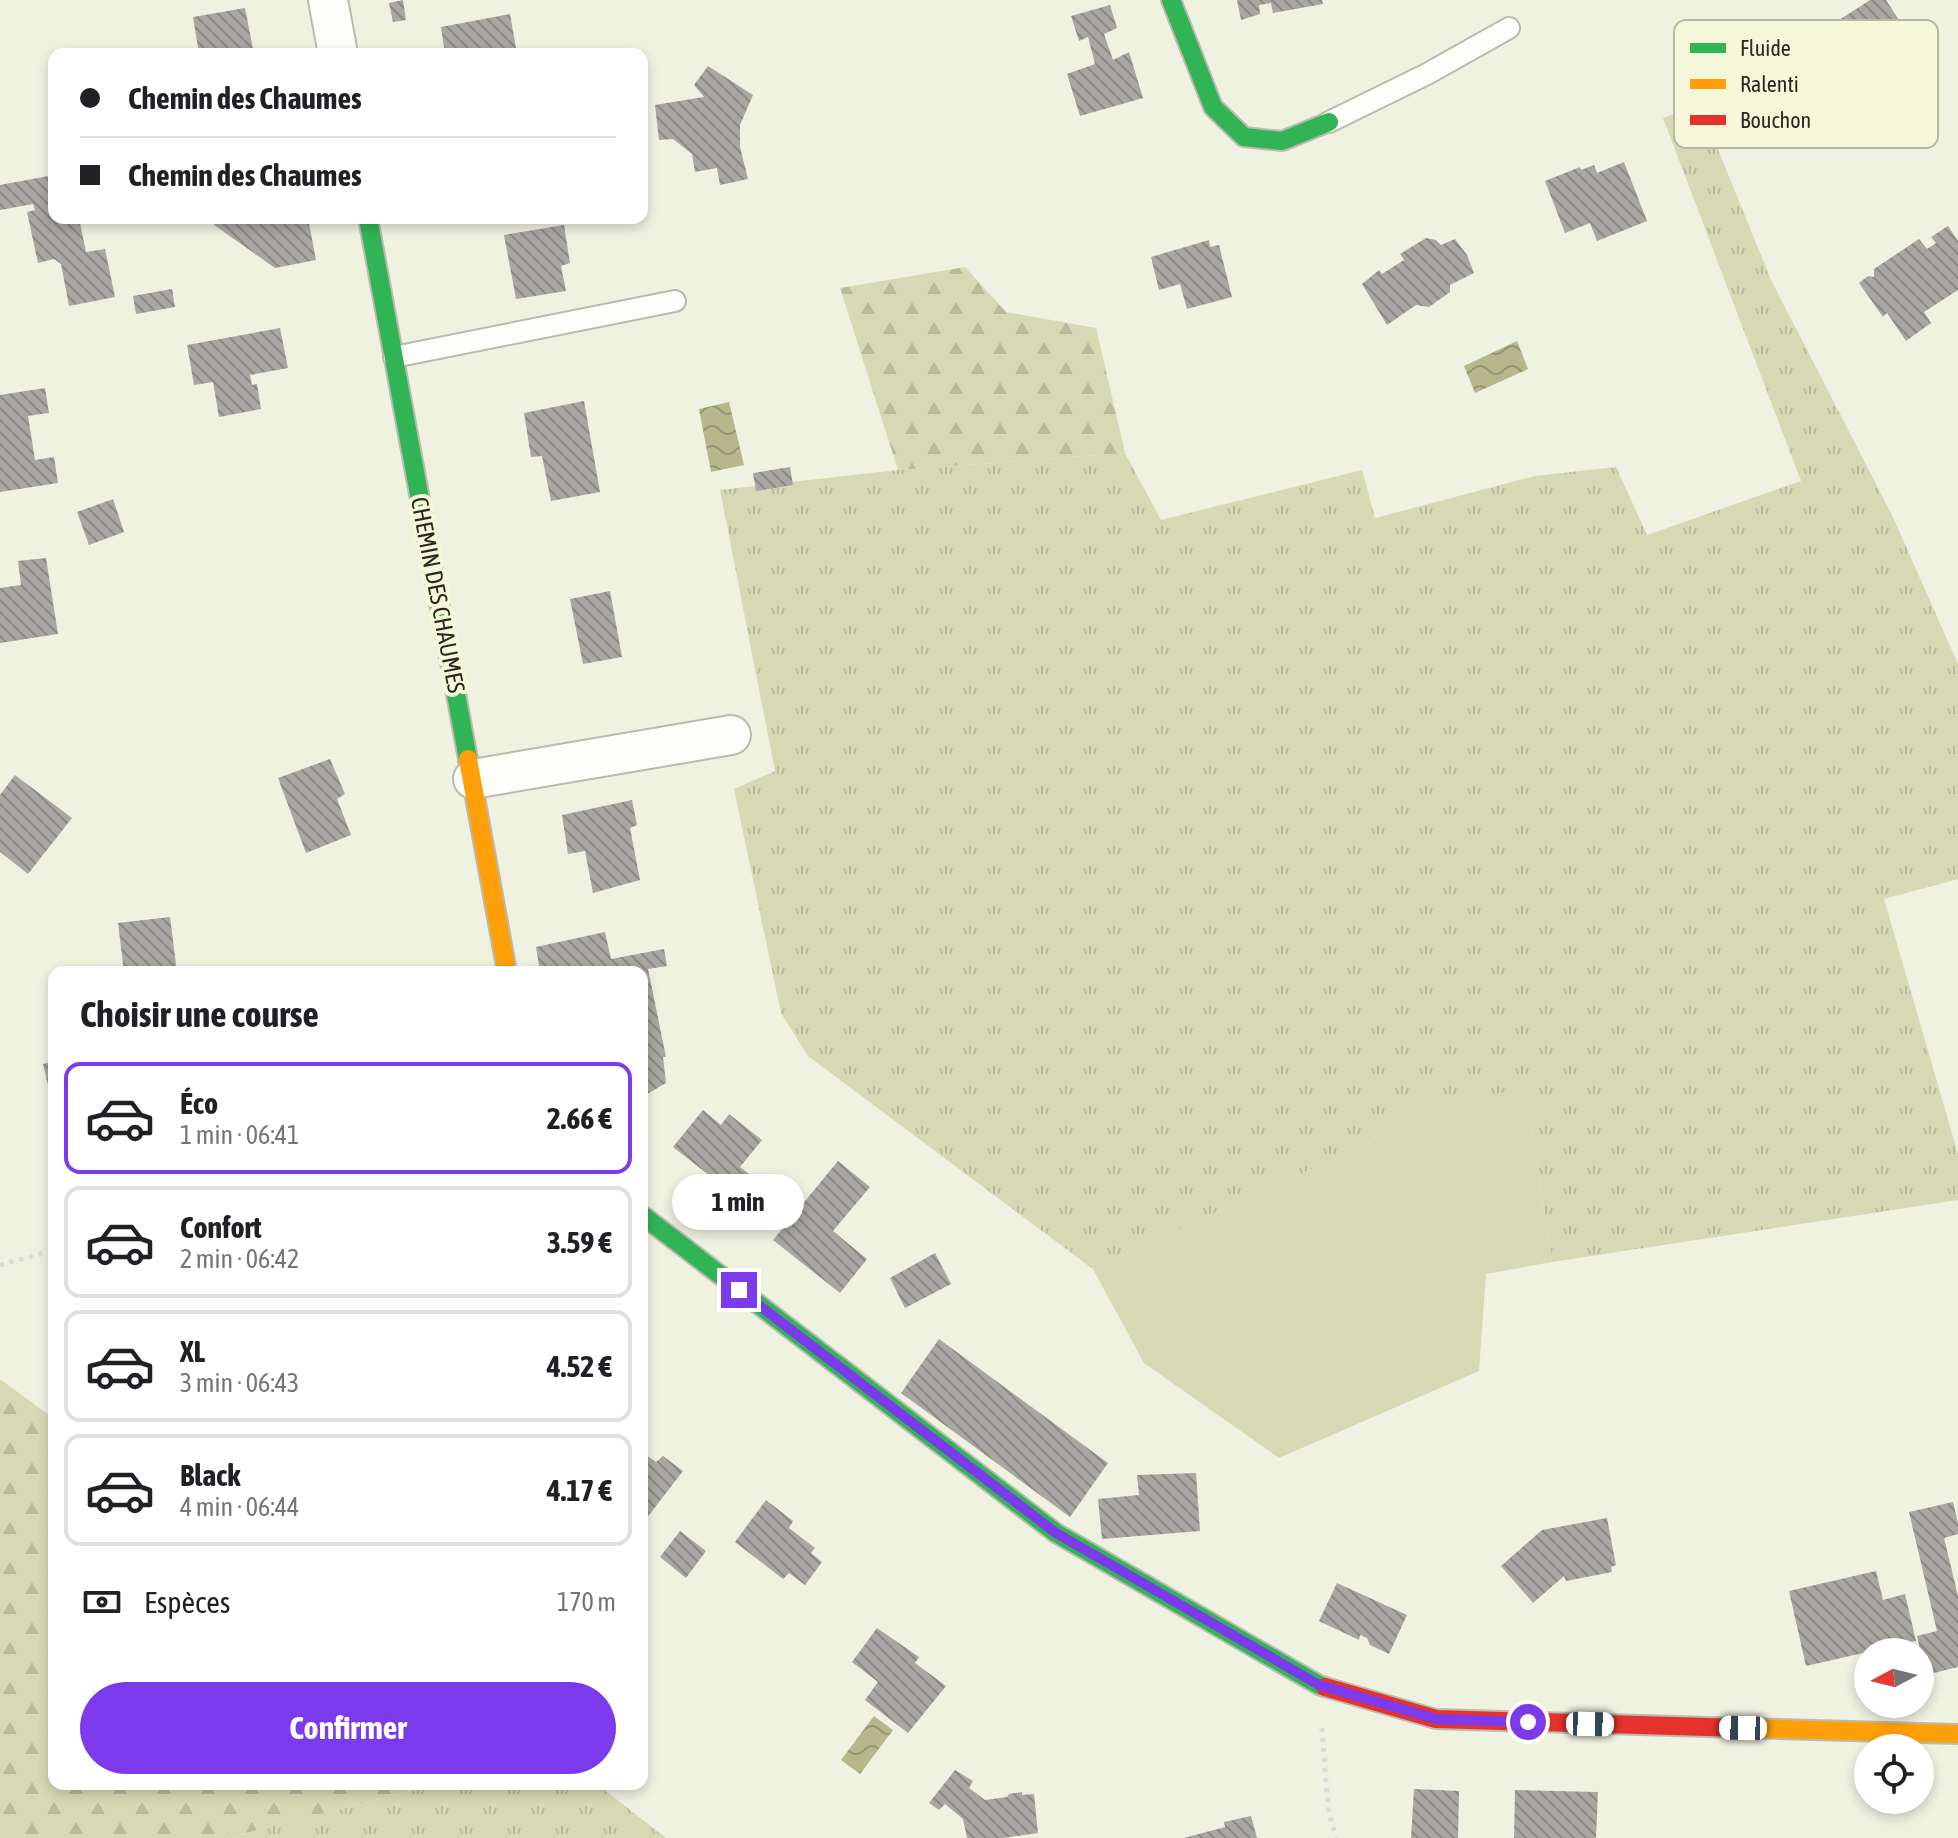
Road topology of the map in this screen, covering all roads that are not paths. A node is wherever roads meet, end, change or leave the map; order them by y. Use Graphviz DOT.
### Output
graph roads {
  1 [pos="328,0"];
  2 [pos="1171,0"];
  3 [pos="1509,28"];
  4 [pos="337,48"];
  5 [pos="1329,122"];
  6 [pos="369,224"];
  7 [pos="675,301"];
  8 [pos="394,357"];
  9 [pos="731,735"];
  10 [pos="473,779"];
  11 [pos="506,966"];
  12 [pos="648,1220"];
  13 [pos="1958,1734"];
  1 -- 4 [label="street"];
  2 -- 5 [label="street"];
  3 -- 5 [label="lane"];
  6 -- 8 [label="street, CHEMIN DES CHAUMES"];
  7 -- 8 [label="lane"];
  8 -- 10 [label="street, CHEMIN DES CHAUMES"];
  9 -- 10 [label="street"];
  10 -- 11 [label="street, CHEMIN DES CHAUMES"];
  12 -- 13 [label="street"];
}
